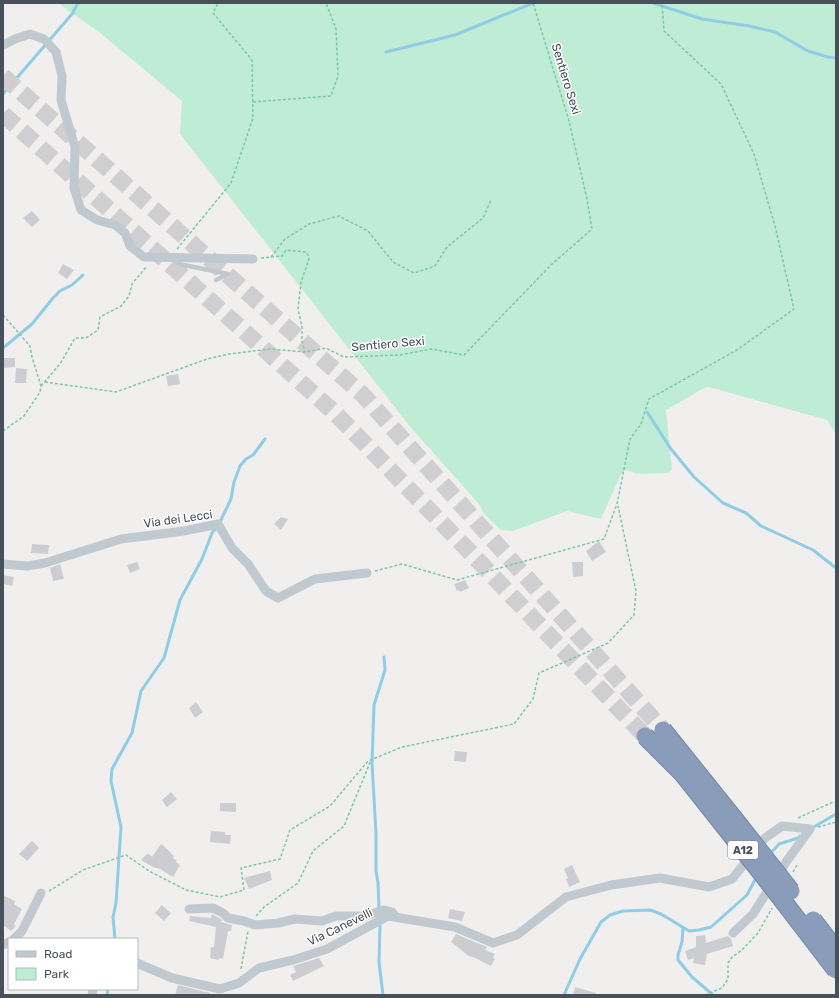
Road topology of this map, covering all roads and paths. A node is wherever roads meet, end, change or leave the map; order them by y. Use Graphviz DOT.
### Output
graph roads {
  1 [pos="218,3"];
  2 [pos="326,3"];
  3 [pos="533,3"];
  4 [pos="662,3"];
  5 [pos="3,45"];
  6 [pos="252,102"];
  7 [pos="491,200"];
  8 [pos="169,258"];
  9 [pos="253,259"];
  10 [pos="147,266"];
  11 [pos="216,280"];
  12 [pos="3,315"];
  13 [pos="305,352"];
  14 [pos="45,382"];
  15 [pos="41,386"];
  16 [pos="3,431"];
  17 [pos="617,504"];
  18 [pos="3,564"];
  19 [pos="367,573"];
  20 [pos="663,730"];
  21 [pos="645,736"];
  22 [pos="371,760"];
  23 [pos="833,802"];
  24 [pos="836,822"];
  25 [pos="782,826"];
  26 [pos="810,829"];
  27 [pos="800,858"];
  28 [pos="790,878"];
  29 [pos="41,893"];
  30 [pos="775,904"];
  31 [pos="189,909"];
  32 [pos="396,918"];
  33 [pos="250,923"];
  34 [pos="733,933"];
  35 [pos="15,938"];
  36 [pos="836,950"];
  37 [pos="138,963"];
  38 [pos="836,970"];
  39 [pos="239,983"];
  40 [pos="706,995"];
  1 -- 6 [label="path"];
  2 -- 6 [label="path"];
  3 -- 13 [label="path, Sentiero Sexi"];
  4 -- 17 [label="path"];
  5 -- 8 [label="street"];
  6 -- 8 [label="path"];
  7 -- 13 [label="path"];
  8 -- 9 [label="street"];
  8 -- 11 [label="lane"];
  10 -- 14 [label="path"];
  12 -- 15 [label="path"];
  13 -- 14 [label="path, Sentiero Sexi"];
  14 -- 15 [label="path"];
  15 -- 16 [label="path"];
  17 -- 19 [label="path"];
  17 -- 22 [label="path"];
  18 -- 19 [label="street, Via dei Lecci"];
  20 -- 36 [label="highway, A12, bridge"];
  21 -- 38 [label="highway, A12, bridge"];
  22 -- 29 [label="path"];
  22 -- 33 [label="path"];
  23 -- 25 [label="path"];
  24 -- 26 [label="path"];
  25 -- 26 [label="street"];
  25 -- 32 [label="street, Via Canevelli"];
  26 -- 34 [label="street"];
  27 -- 28 [label="path"];
  29 -- 35 [label="street"];
  30 -- 40 [label="path"];
  31 -- 33 [label="street"];
  32 -- 33 [label="street"];
  32 -- 39 [label="street, Via Canevelli"];
  33 -- 39 [label="path"];
  37 -- 39 [label="street, Via Canevelli"];
}
